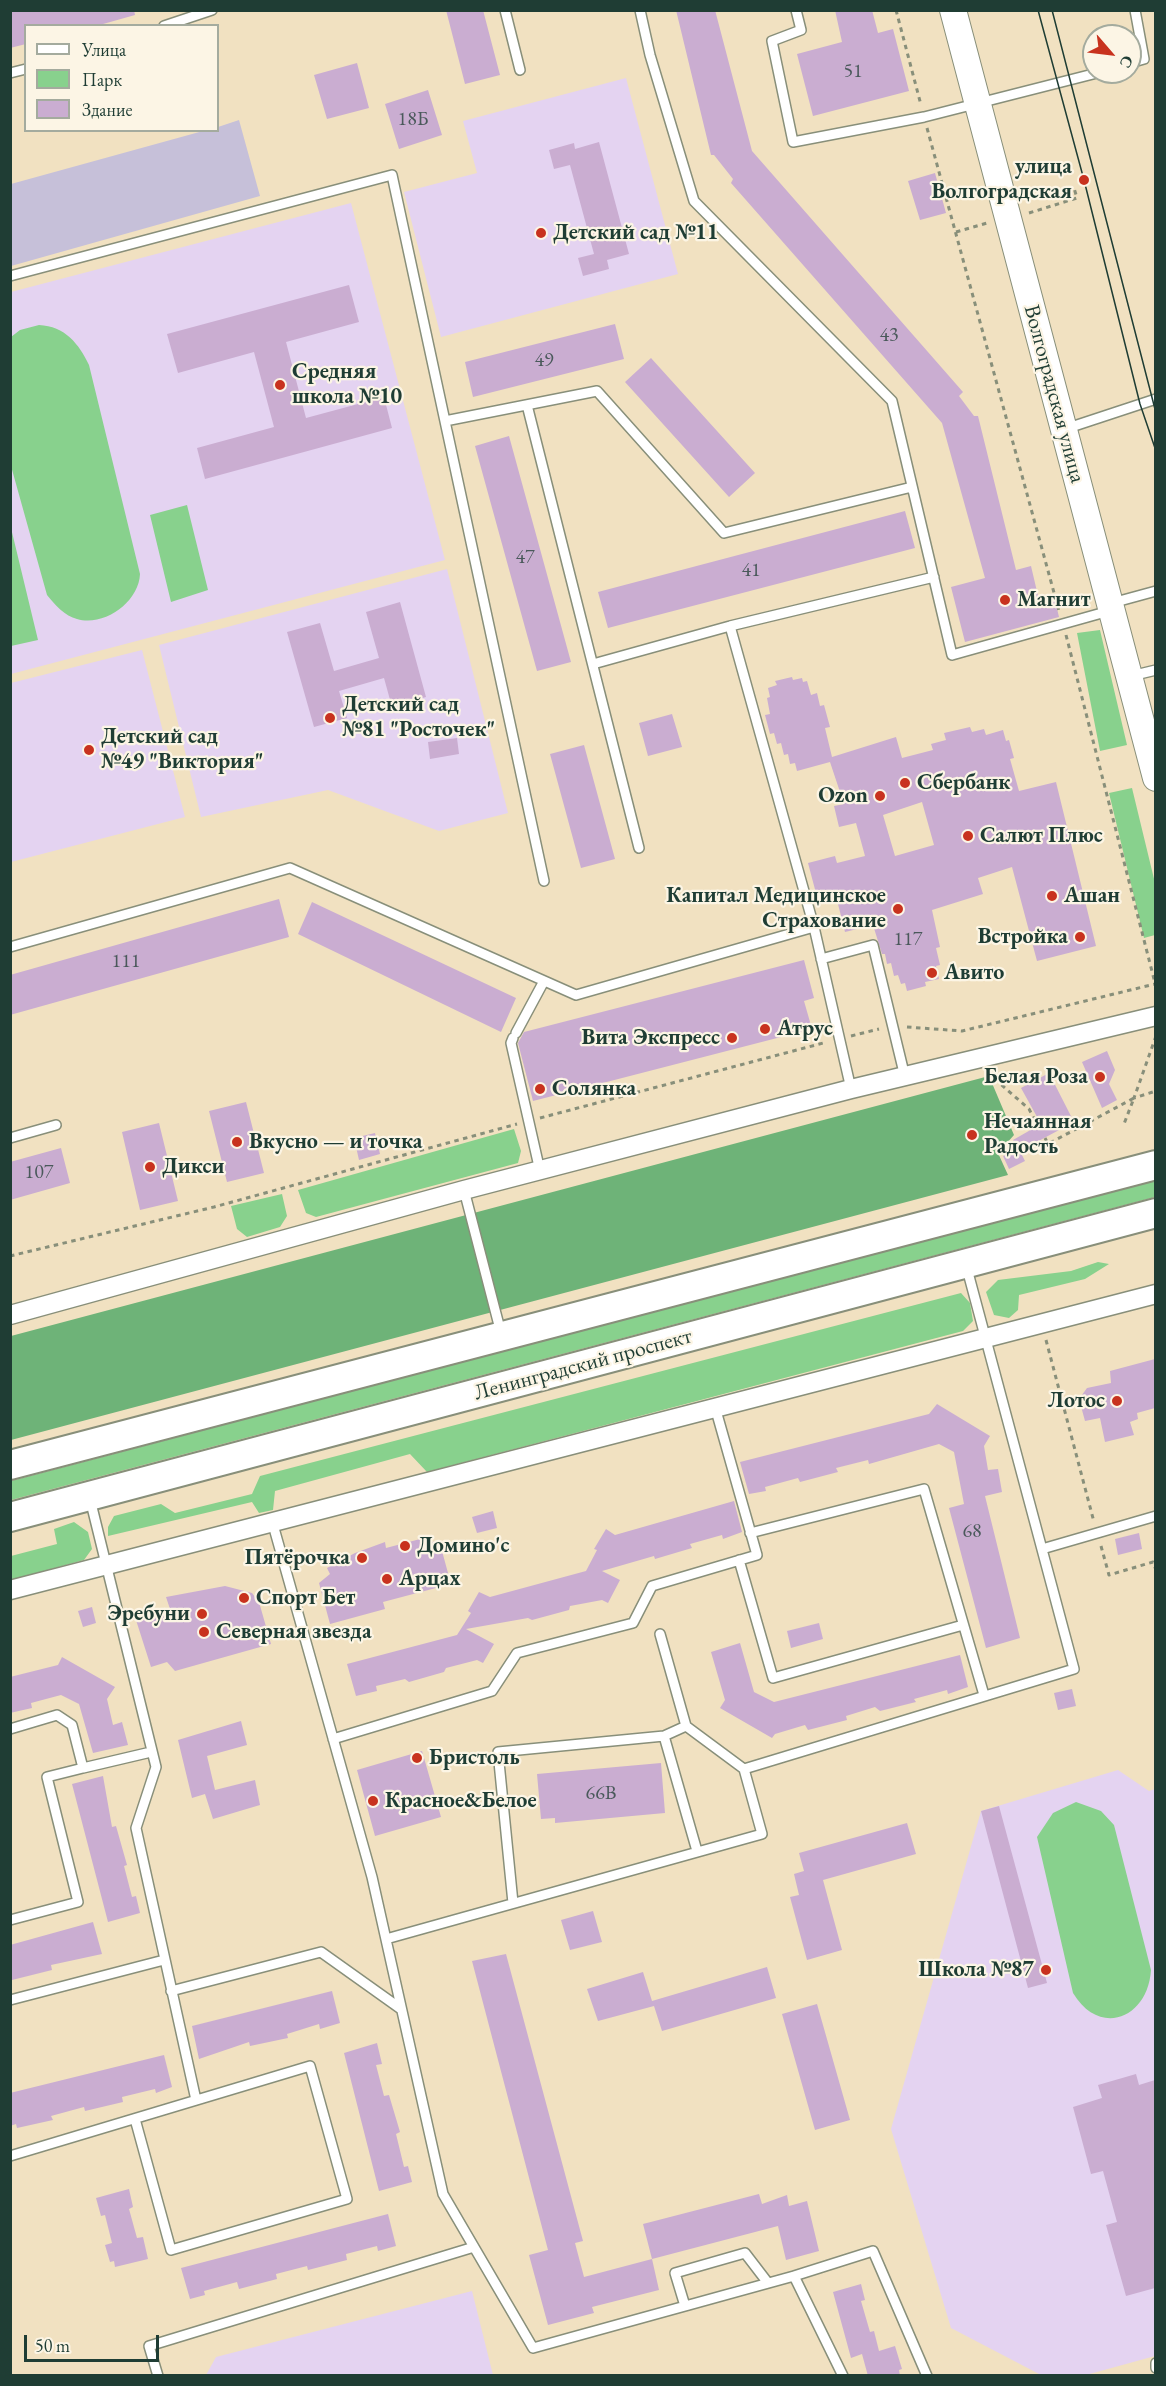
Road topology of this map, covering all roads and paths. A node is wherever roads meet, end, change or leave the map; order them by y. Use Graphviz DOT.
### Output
graph roads {
  1 [pos="212,10"];
  2 [pos="505,10"];
  3 [pos="640,10"];
  4 [pos="796,10"];
  5 [pos="896,10"];
  6 [pos="953,10"];
  7 [pos="170,24"];
  8 [pos="520,70"];
  9 [pos="1082,77"];
  10 [pos="977,103"];
  11 [pos="924,117"];
  12 [pos="1074,188"];
  13 [pos="1029,213"];
  14 [pos="989,223"];
  15 [pos="956,232"];
  16 [pos="10,276"];
  17 [pos="1155,399"];
  18 [pos="527,405"];
  19 [pos="445,421"];
  20 [pos="1063,429"];
  21 [pos="912,487"];
  22 [pos="934,578"];
  23 [pos="1155,591"];
  24 [pos="1111,607"];
  25 [pos="1063,624"];
  26 [pos="730,626"];
  27 [pos="593,664"];
  28 [pos="1155,670"];
  29 [pos="1129,676"];
  30 [pos="1155,777"];
  31 [pos="639,848"];
  32 [pos="544,881"];
  33 [pos="813,927"];
  34 [pos="10,947"];
  35 [pos="821,959"];
  36 [pos="544,981"];
  37 [pos="1155,985"];
  38 [pos="1155,1016"];
  39 [pos="892,1026"];
  40 [pos="1155,1036"];
  41 [pos="840,1039"];
  42 [pos="973,1060"];
  43 [pos="904,1077"];
  44 [pos="851,1089"];
  45 [pos="1155,1091"];
  46 [pos="1134,1098"];
  47 [pos="528,1121"];
  48 [pos="1124,1124"];
  49 [pos="56,1125"];
  50 [pos="1038,1126"];
  51 [pos="10,1138"];
  52 [pos="1045,1138"];
  53 [pos="1155,1165"];
  54 [pos="540,1171"];
  55 [pos="464,1190"];
  56 [pos="1155,1213"];
  57 [pos="10,1256"];
  58 [pos="966,1263"];
  59 [pos="1155,1294"];
  60 [pos="10,1315"];
  61 [pos="1042,1323"];
  62 [pos="502,1335"];
  63 [pos="986,1337"];
  64 [pos="715,1407"];
  65 [pos="10,1465"];
  66 [pos="89,1496"];
  67 [pos="1155,1516"];
  68 [pos="10,1517"];
  69 [pos="272,1521"];
  70 [pos="750,1533"];
  71 [pos="1097,1533"];
  72 [pos="1042,1549"];
  73 [pos="739,1560"];
  74 [pos="104,1564"];
  75 [pos="1155,1570"];
  76 [pos="10,1590"];
  77 [pos="963,1625"];
  78 [pos="660,1634"];
  79 [pos="984,1695"];
  80 [pos="686,1726"];
  81 [pos="10,1729"];
  82 [pos="664,1736"];
  83 [pos="333,1739"];
  84 [pos="151,1752"];
  85 [pos="83,1768"];
  86 [pos="744,1769"];
  87 [pos="697,1851"];
  88 [pos="513,1903"];
  89 [pos="10,1920"];
  90 [pos="386,1939"];
  91 [pos="164,1960"];
  92 [pos="171,1991"];
  93 [pos="10,2000"];
  94 [pos="401,2009"];
  95 [pos="196,2100"];
  96 [pos="135,2119"];
  97 [pos="10,2156"];
  98 [pos="474,2247"];
  99 [pos="794,2276"];
  100 [pos="768,2283"];
  101 [pos="685,2306"];
  102 [pos="158,2376"];
  103 [pos="843,2376"];
  104 [pos="927,2376"];
  1 -- 7 [label="lane"];
  2 -- 8 [label="lane"];
  3 -- 21 [label="lane"];
  4 -- 11 [label="lane"];
  5 -- 11 [label="path"];
  6 -- 10 [label="street, Волгоградская улица"];
  9 -- 10 [label="lane"];
  10 -- 11 [label="lane"];
  10 -- 20 [label="street, Волгоградская улица"];
  11 -- 15 [label="path"];
  12 -- 13 [label="path"];
  14 -- 15 [label="path"];
  15 -- 25 [label="path"];
  16 -- 19 [label="lane"];
  17 -- 20 [label="lane"];
  18 -- 19 [label="lane"];
  18 -- 21 [label="lane"];
  18 -- 27 [label="lane"];
  19 -- 32 [label="lane"];
  20 -- 24 [label="street, Волгоградская улица"];
  21 -- 22 [label="lane"];
  22 -- 25 [label="lane"];
  22 -- 26 [label="lane"];
  23 -- 24 [label="lane"];
  24 -- 25 [label="lane"];
  24 -- 29 [label="street, Волгоградская улица"];
  25 -- 37 [label="path"];
  26 -- 27 [label="lane"];
  26 -- 33 [label="lane"];
  27 -- 31 [label="lane"];
  28 -- 29 [label="lane"];
  29 -- 30 [label="street, Волгоградская улица"];
  33 -- 35 [label="lane"];
  33 -- 36 [label="lane"];
  34 -- 36 [label="lane"];
  35 -- 39 [label="lane"];
  35 -- 41 [label="lane"];
  36 -- 47 [label="lane"];
  37 -- 39 [label="path"];
  38 -- 42 [label="street"];
  39 -- 41 [label="path"];
  39 -- 43 [label="lane"];
  40 -- 46 [label="path"];
  41 -- 44 [label="lane"];
  41 -- 47 [label="path"];
  42 -- 43 [label="street"];
  42 -- 50 [label="path"];
  43 -- 44 [label="street"];
  44 -- 54 [label="street"];
  45 -- 46 [label="path"];
  46 -- 48 [label="path"];
  46 -- 52 [label="path"];
  47 -- 54 [label="lane"];
  47 -- 57 [label="path"];
  49 -- 51 [label="lane"];
  53 -- 62 [label="main road"];
  54 -- 55 [label="street"];
  55 -- 60 [label="street"];
  55 -- 62 [label="lane"];
  56 -- 58 [label="main road, Ленинградский проспект"];
  58 -- 63 [label="lane"];
  58 -- 66 [label="main road, Ленинградский проспект"];
  59 -- 61 [label="street"];
  61 -- 63 [label="street"];
  61 -- 71 [label="path"];
  62 -- 65 [label="main road"];
  63 -- 64 [label="street"];
  63 -- 72 [label="lane"];
  64 -- 69 [label="street"];
  64 -- 70 [label="lane"];
  66 -- 68 [label="main road, Ленинградский проспект"];
  66 -- 74 [label="lane"];
  67 -- 71 [label="lane"];
  69 -- 74 [label="street"];
  69 -- 83 [label="lane"];
  70 -- 73 [label="lane"];
  70 -- 77 [label="lane"];
  71 -- 72 [label="lane"];
  71 -- 75 [label="path"];
  72 -- 79 [label="lane"];
  73 -- 77 [label="lane"];
  73 -- 83 [label="lane"];
  74 -- 76 [label="street"];
  74 -- 84 [label="lane"];
  77 -- 79 [label="lane"];
  78 -- 80 [label="lane"];
  79 -- 86 [label="lane"];
  80 -- 82 [label="lane"];
  80 -- 86 [label="lane"];
  81 -- 85 [label="lane"];
  82 -- 87 [label="lane"];
  82 -- 88 [label="lane"];
  83 -- 90 [label="lane"];
  84 -- 85 [label="lane"];
  84 -- 91 [label="lane"];
  85 -- 89 [label="lane"];
  86 -- 87 [label="lane"];
  87 -- 88 [label="lane"];
  88 -- 90 [label="lane"];
  90 -- 94 [label="lane"];
  91 -- 92 [label="lane"];
  91 -- 93 [label="lane"];
  92 -- 94 [label="lane"];
  92 -- 95 [label="lane"];
  94 -- 98 [label="lane"];
  95 -- 96 [label="lane"];
  95 -- 96 [label="lane"];
  96 -- 97 [label="lane"];
  98 -- 101 [label="lane"];
  98 -- 102 [label="lane"];
  99 -- 100 [label="lane"];
  99 -- 103 [label="lane"];
  99 -- 104 [label="lane"];
  100 -- 101 [label="lane"];
  100 -- 101 [label="lane"];
}
